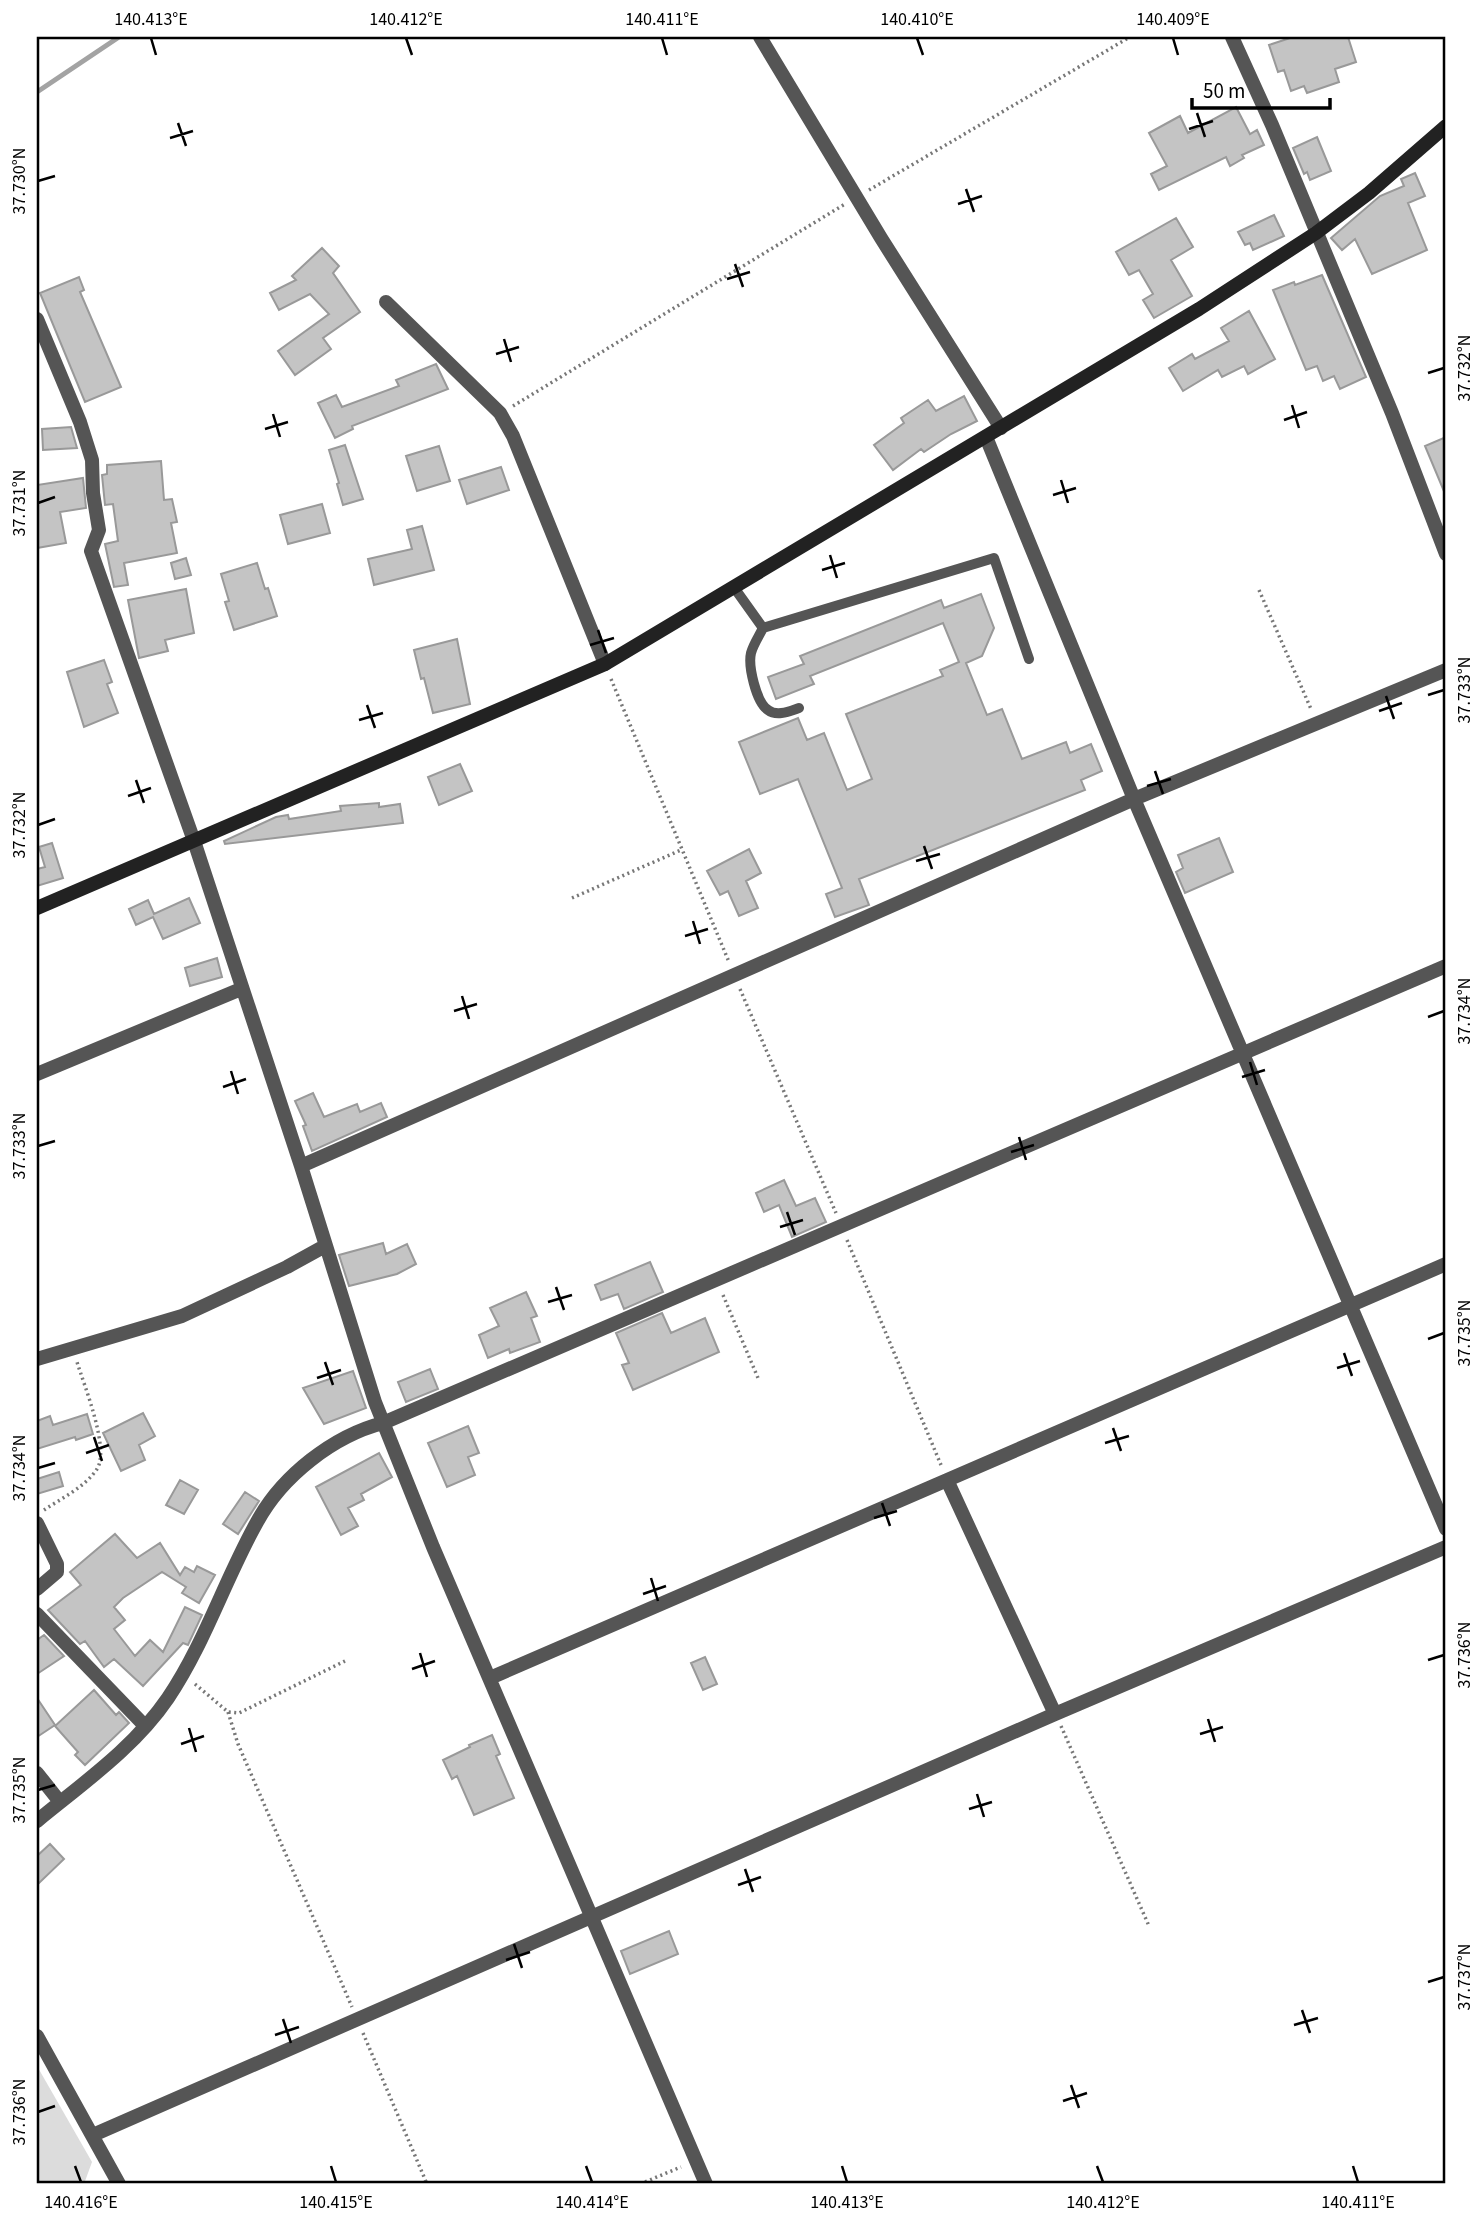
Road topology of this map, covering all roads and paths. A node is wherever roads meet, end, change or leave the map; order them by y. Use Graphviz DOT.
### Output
graph roads {
  1 [pos="760,37"];
  2 [pos="1130,37"];
  3 [pos="1232,37"];
  4 [pos="1446,126"];
  5 [pos="856,197"];
  6 [pos="1316,233"];
  7 [pos="386,302"];
  8 [pos="38,325"];
  9 [pos="500,413"];
  10 [pos="1001,428"];
  11 [pos="986,437"];
  12 [pos="1446,554"];
  13 [pos="733,586"];
  14 [pos="1259,590"];
  15 [pos="763,628"];
  16 [pos="1029,659"];
  17 [pos="605,664"];
  18 [pos="1446,670"];
  19 [pos="799,708"];
  20 [pos="1317,723"];
  21 [pos="1134,799"];
  22 [pos="194,841"];
  23 [pos="681,849"];
  24 [pos="572,898"];
  25 [pos="37,908"];
  26 [pos="1446,966"];
  27 [pos="734,975"];
  28 [pos="241,989"];
  29 [pos="1243,1054"];
  30 [pos="37,1074"];
  31 [pos="301,1166"];
  32 [pos="842,1226"];
  33 [pos="325,1246"];
  34 [pos="1446,1264"];
  35 [pos="716,1280"];
  36 [pos="1351,1305"];
  37 [pos="73,1349"];
  38 [pos="37,1359"];
  39 [pos="758,1378"];
  40 [pos="383,1423"];
  41 [pos="947,1480"];
  42 [pos="37,1515"];
  43 [pos="37,1523"];
  44 [pos="1446,1529"];
  45 [pos="1446,1547"];
  46 [pos="37,1589"];
  47 [pos="37,1614"];
  48 [pos="345,1661"];
  49 [pos="182,1673"];
  50 [pos="490,1678"];
  51 [pos="228,1712"];
  52 [pos="1055,1714"];
  53 [pos="145,1726"];
  54 [pos="37,1773"];
  55 [pos="60,1802"];
  56 [pos="37,1821"];
  57 [pos="591,1918"];
  58 [pos="1149,1926"];
  59 [pos="357,2020"];
  60 [pos="37,2036"];
  61 [pos="93,2134"];
  62 [pos="696,2161"];
  63 [pos="119,2184"];
  64 [pos="427,2184"];
  65 [pos="640,2184"];
  66 [pos="706,2184"];
  1 -- 5 [label="street"];
  2 -- 5 [label="path"];
  3 -- 6 [label="street"];
  4 -- 6 [label="street"];
  5 -- 9 [label="path"];
  5 -- 10 [label="street"];
  6 -- 10 [label="street"];
  6 -- 12 [label="street"];
  7 -- 9 [label="street"];
  8 -- 22 [label="street"];
  9 -- 17 [label="street"];
  10 -- 11 [label="street"];
  11 -- 13 [label="street"];
  11 -- 21 [label="street"];
  13 -- 15 [label="lane"];
  13 -- 17 [label="street"];
  14 -- 20 [label="path"];
  15 -- 16 [label="lane"];
  15 -- 19 [label="lane"];
  17 -- 22 [label="street"];
  17 -- 23 [label="path"];
  18 -- 20 [label="street"];
  20 -- 21 [label="street"];
  21 -- 27 [label="street"];
  21 -- 29 [label="street"];
  22 -- 25 [label="street"];
  22 -- 28 [label="street"];
  23 -- 24 [label="path"];
  23 -- 27 [label="path"];
  26 -- 29 [label="street"];
  27 -- 31 [label="street"];
  27 -- 32 [label="path"];
  28 -- 30 [label="street"];
  28 -- 31 [label="street"];
  29 -- 32 [label="street"];
  29 -- 36 [label="street"];
  31 -- 33 [label="street"];
  32 -- 35 [label="street"];
  32 -- 41 [label="path"];
  33 -- 37 [label="street"];
  33 -- 40 [label="street"];
  34 -- 36 [label="street"];
  35 -- 39 [label="path"];
  35 -- 40 [label="street"];
  36 -- 41 [label="street"];
  36 -- 44 [label="street"];
  37 -- 38 [label="street"];
  37 -- 42 [label="path"];
  40 -- 49 [label="street"];
  40 -- 50 [label="street"];
  41 -- 50 [label="street"];
  41 -- 52 [label="street"];
  43 -- 46 [label="street"];
  45 -- 52 [label="street"];
  47 -- 53 [label="street"];
  48 -- 51 [label="path"];
  49 -- 51 [label="path"];
  49 -- 53 [label="street"];
  50 -- 57 [label="street"];
  51 -- 59 [label="path"];
  52 -- 57 [label="street"];
  52 -- 58 [label="path"];
  53 -- 55 [label="street"];
  54 -- 55 [label="street"];
  55 -- 56 [label="street"];
  57 -- 59 [label="street"];
  57 -- 62 [label="street"];
  59 -- 61 [label="street"];
  59 -- 64 [label="path"];
  60 -- 61 [label="street"];
  61 -- 63 [label="street"];
  62 -- 65 [label="path"];
  62 -- 66 [label="street"];
}
